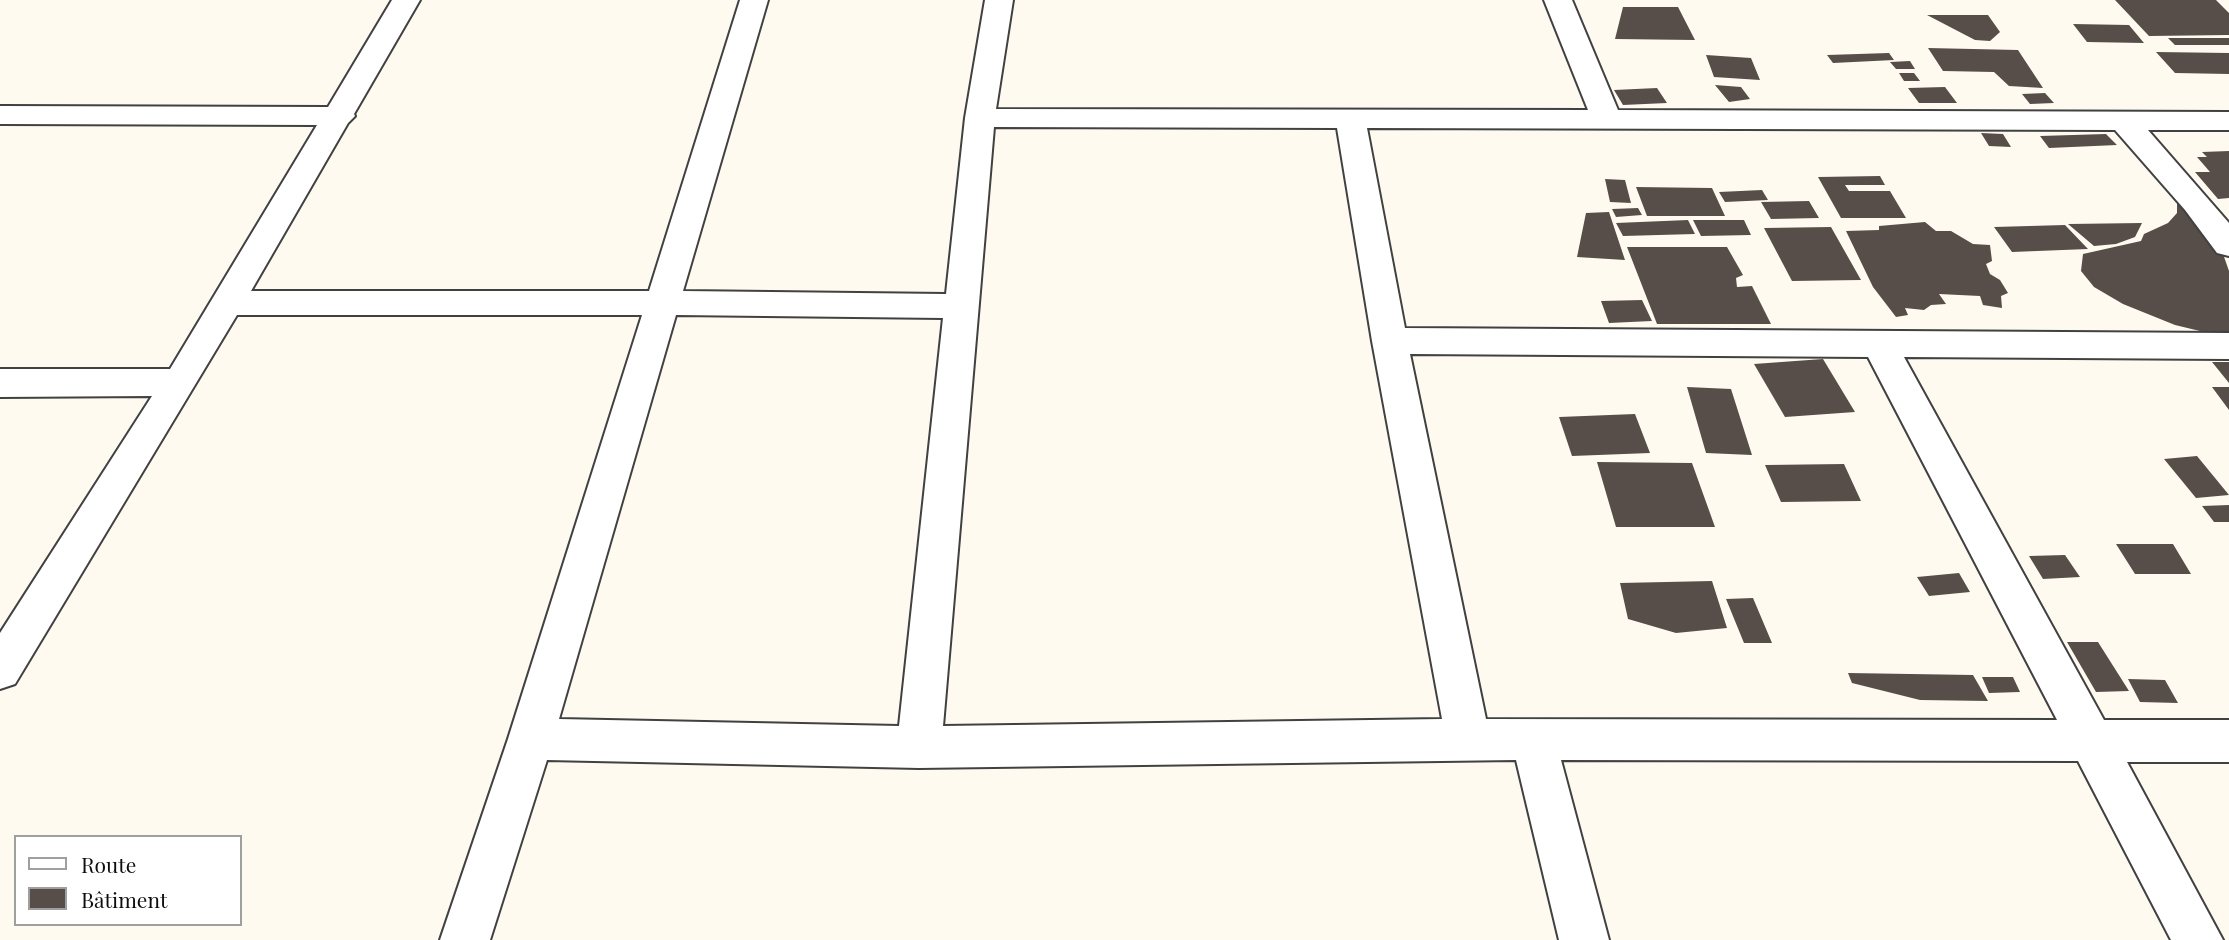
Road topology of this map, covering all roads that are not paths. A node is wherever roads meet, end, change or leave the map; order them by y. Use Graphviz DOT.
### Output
graph roads {
  1 [pos="406,0"];
  2 [pos="754,0"];
  3 [pos="999,0"];
  4 [pos="1558,0"];
  5 [pos="340,116"];
  6 [pos="3,118"];
  7 [pos="980,118"];
  8 [pos="1606,118"];
  9 [pos="1350,119"];
  10 [pos="2229,121"];
  11 [pos="2124,122"];
  12 [pos="2229,245"];
  13 [pos="226,303"];
  14 [pos="662,303"];
  15 [pos="961,306"];
  16 [pos="1390,341"];
  17 [pos="1879,343"];
  18 [pos="2229,346"];
  19 [pos="180,382"];
  20 [pos="0,383"];
  21 [pos="0,670"];
  22 [pos="531,739"];
  23 [pos="1468,739"];
  24 [pos="1533,739"];
  25 [pos="2092,740"];
  26 [pos="2229,741"];
  27 [pos="919,747"];
  28 [pos="465,940"];
  29 [pos="1584,940"];
  30 [pos="2198,940"];
  1 -- 5 [label="street"];
  2 -- 14 [label="street"];
  3 -- 7 [label="street"];
  4 -- 8 [label="street"];
  5 -- 6 [label="street"];
  5 -- 13 [label="street"];
  7 -- 9 [label="street"];
  7 -- 15 [label="street"];
  8 -- 9 [label="street"];
  8 -- 11 [label="street"];
  9 -- 16 [label="street"];
  10 -- 11 [label="street"];
  11 -- 12 [label="street"];
  13 -- 14 [label="street"];
  13 -- 19 [label="street"];
  14 -- 15 [label="street"];
  14 -- 22 [label="street"];
  15 -- 27 [label="street"];
  16 -- 17 [label="street"];
  16 -- 23 [label="street"];
  17 -- 18 [label="street"];
  17 -- 25 [label="street"];
  19 -- 20 [label="street"];
  19 -- 21 [label="street"];
  22 -- 27 [label="street"];
  22 -- 28 [label="street"];
  23 -- 24 [label="street"];
  23 -- 27 [label="street"];
  24 -- 25 [label="street"];
  24 -- 29 [label="street"];
  25 -- 26 [label="street"];
  25 -- 30 [label="street"];
}
